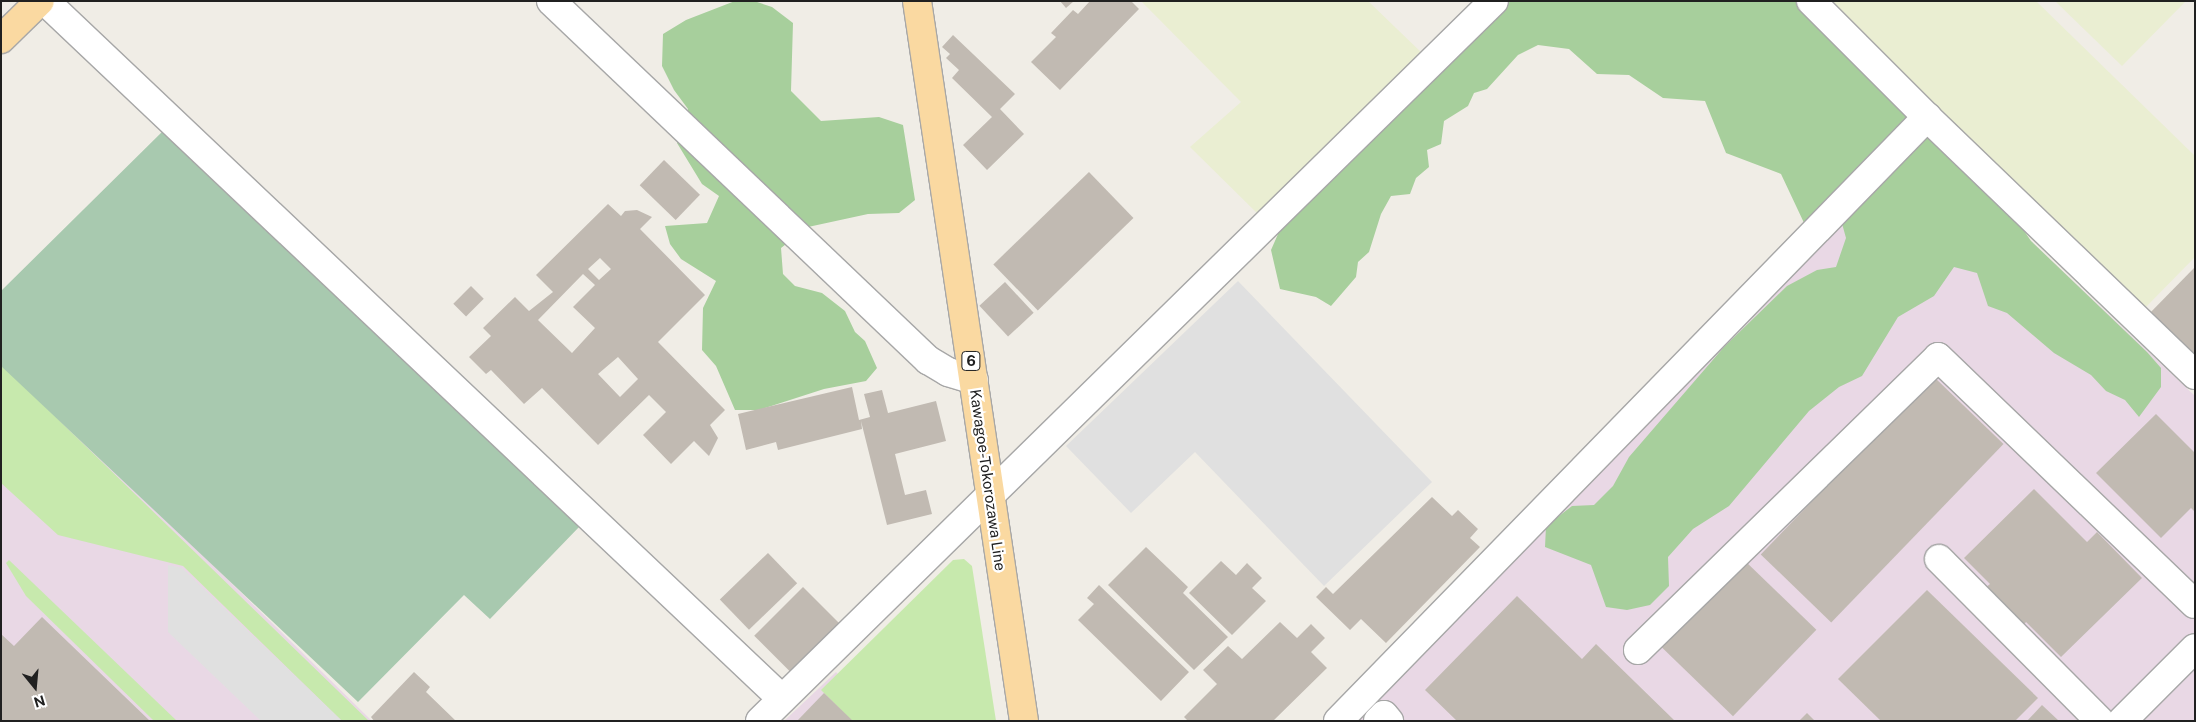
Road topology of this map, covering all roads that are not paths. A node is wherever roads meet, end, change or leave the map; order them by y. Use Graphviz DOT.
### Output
graph roads {
  1 [pos="40,1"];
  2 [pos="45,1"];
  3 [pos="551,1"];
  4 [pos="917,1"];
  5 [pos="1494,1"];
  6 [pos="1811,1"];
  7 [pos="6,26"];
  8 [pos="1927,117"];
  9 [pos="2195,375"];
  10 [pos="974,380"];
  11 [pos="990,496"];
  12 [pos="1939,558"];
  13 [pos="2195,604"];
  14 [pos="2195,648"];
  15 [pos="1638,650"];
  16 [pos="782,699"];
  17 [pos="760,721"];
  18 [pos="1024,721"];
  19 [pos="1338,721"];
  20 [pos="1378,721"];
  21 [pos="1390,721"];
  22 [pos="2100,721"];
  23 [pos="2122,721"];
  1 -- 7 [label="main road"];
  2 -- 16 [label="street"];
  3 -- 10 [label="street"];
  4 -- 10 [label="main road, Kawagoe-Tokorozawa Line / 6"];
  5 -- 11 [label="street"];
  6 -- 8 [label="street"];
  8 -- 9 [label="street"];
  8 -- 19 [label="street"];
  10 -- 11 [label="main road, Kawagoe-Tokorozawa Line / 6"];
  11 -- 16 [label="street"];
  11 -- 18 [label="main road, Kawagoe-Tokorozawa Line / 6"];
  12 -- 22 [label="street"];
  13 -- 15 [label="street"];
  14 -- 23 [label="street"];
  16 -- 17 [label="street"];
  20 -- 21 [label="street"];
}
